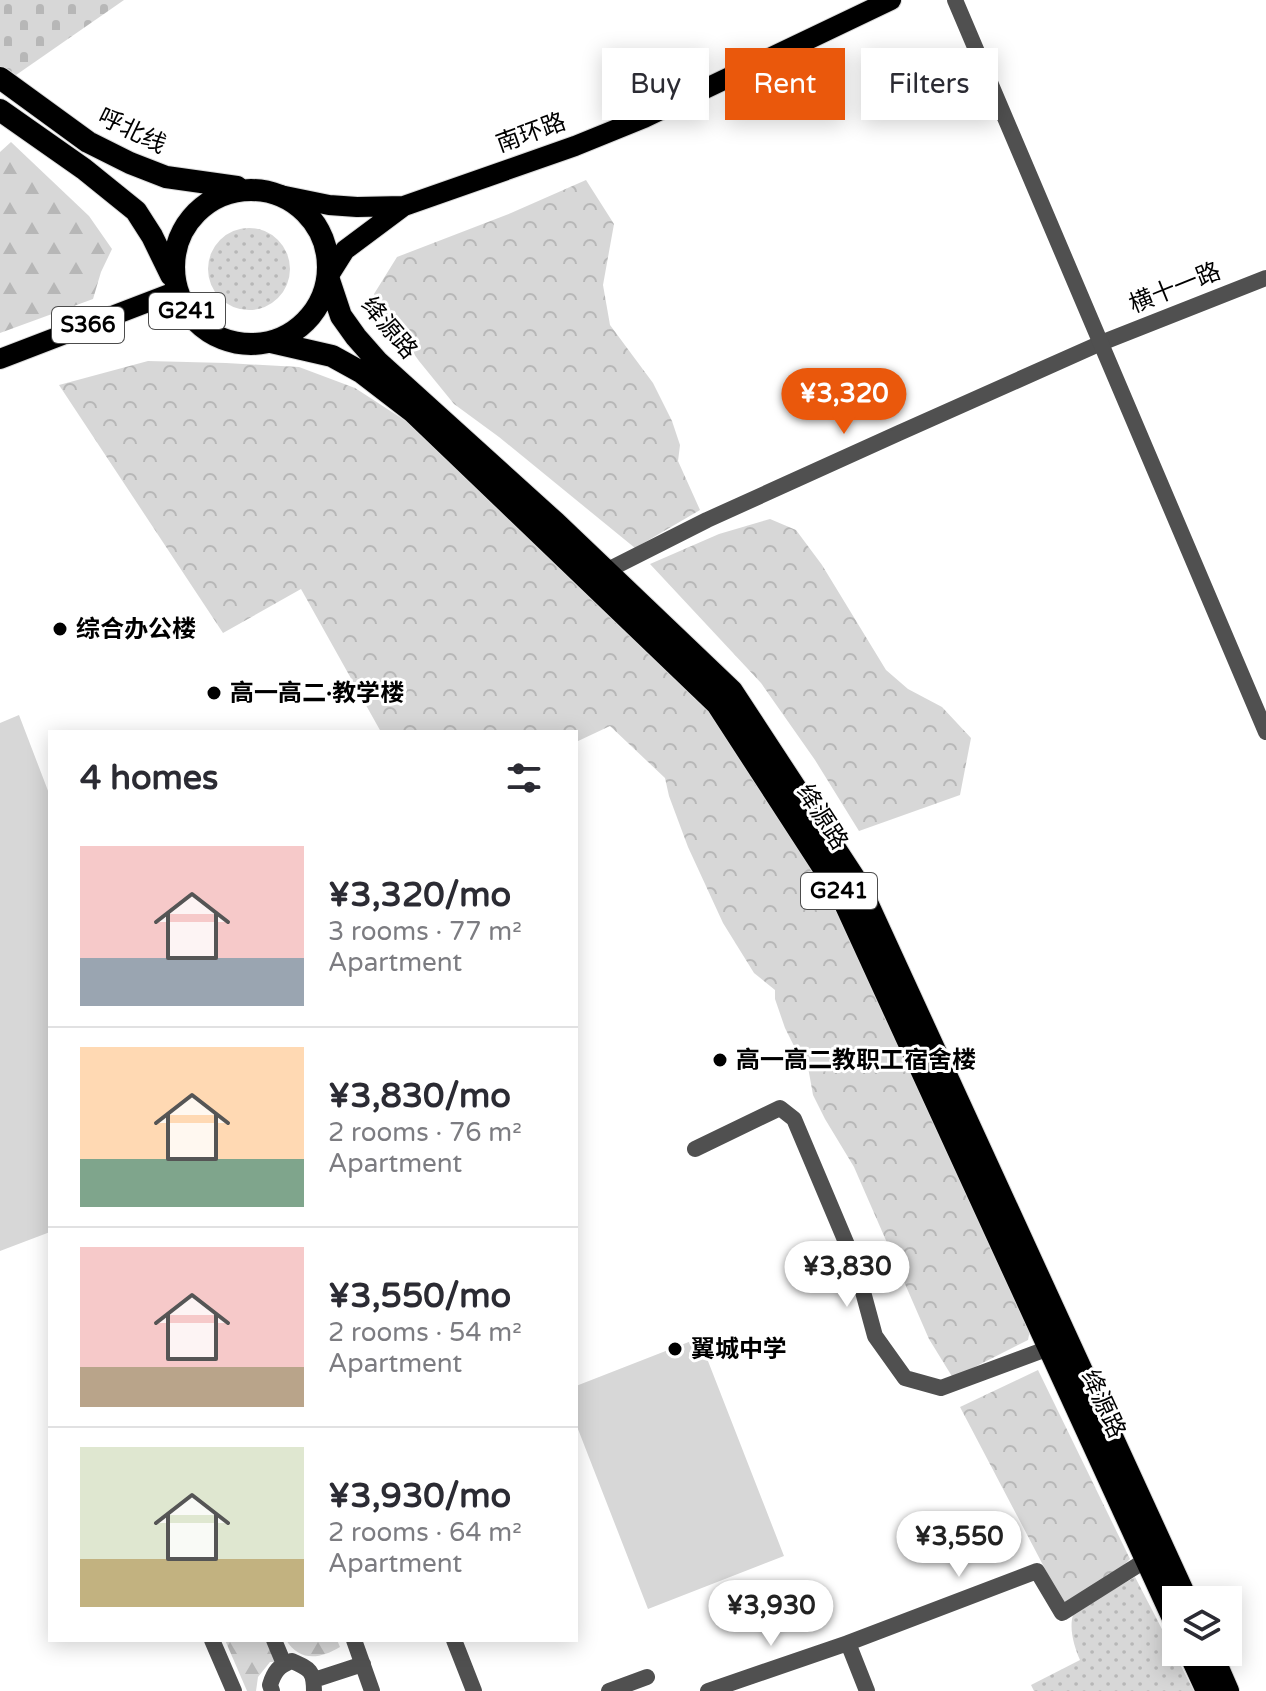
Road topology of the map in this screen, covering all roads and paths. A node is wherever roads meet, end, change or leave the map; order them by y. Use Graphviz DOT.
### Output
graph roads {
  1 [pos="891,0"];
  2 [pos="955,0"];
  3 [pos="0,78"];
  4 [pos="0,110"];
  5 [pos="269,192"];
  6 [pos="404,206"];
  7 [pos="328,277"];
  8 [pos="1266,278"];
  9 [pos="177,291"];
  10 [pos="271,342"];
  11 [pos="1101,343"];
  12 [pos="0,359"];
  13 [pos="606,571"];
  14 [pos="1266,732"];
  15 [pos="695,1149"];
  16 [pos="1049,1348"];
  17 [pos="1146,1560"];
  18 [pos="1181,1586"];
  19 [pos="1162,1595"];
  20 [pos="213,1642"];
  21 [pos="275,1642"];
  22 [pos="355,1642"];
  23 [pos="455,1642"];
  24 [pos="848,1643"];
  25 [pos="284,1664"];
  26 [pos="363,1664"];
  27 [pos="1195,1666"];
  28 [pos="1217,1666"];
  29 [pos="647,1677"];
  30 [pos="314,1686"];
  31 [pos="232,1690"];
  32 [pos="272,1691"];
  33 [pos="372,1691"];
  34 [pos="474,1691"];
  35 [pos="609,1691"];
  36 [pos="708,1691"];
  37 [pos="867,1691"];
  38 [pos="1207,1691"];
  39 [pos="1228,1691"];
  1 -- 6 [label="main road, 南环路"];
  2 -- 11 [label="street"];
  3 -- 5 [label="highway, 呼北线 / G241"];
  4 -- 9 [label="highway, G241"];
  5 -- 6 [label="main road, 南环路"];
  5 -- 7 [label="highway, 呼北线 / G241"];
  5 -- 9 [label="highway, G241"];
  6 -- 7 [label="main road, 南环路"];
  7 -- 10 [label="highway"];
  7 -- 13 [label="highway, 绛源路 / G241"];
  8 -- 11 [label="street, 横十一路"];
  9 -- 10 [label="highway, G241"];
  9 -- 12 [label="main road, S366"];
  10 -- 16 [label="highway, 绛源路 / G241"];
  11 -- 13 [label="street, 横十一路"];
  11 -- 14 [label="street"];
  13 -- 18 [label="highway, 绛源路 / G241"];
  15 -- 16 [label="street"];
  16 -- 17 [label="highway, 绛源路 / G241"];
  17 -- 19 [label="highway, 绛源路 / G241"];
  17 -- 24 [label="street"];
  20 -- 31 [label="street"];
  21 -- 25 [label="street"];
  22 -- 26 [label="street"];
  23 -- 34 [label="street"];
  24 -- 36 [label="street"];
  24 -- 37 [label="street"];
  25 -- 30 [label="street"];
  25 -- 32 [label="street"];
  26 -- 30 [label="street"];
  26 -- 33 [label="street"];
  27 -- 38 [label="highway"];
  28 -- 39 [label="highway"];
  29 -- 35 [label="street"];
}
